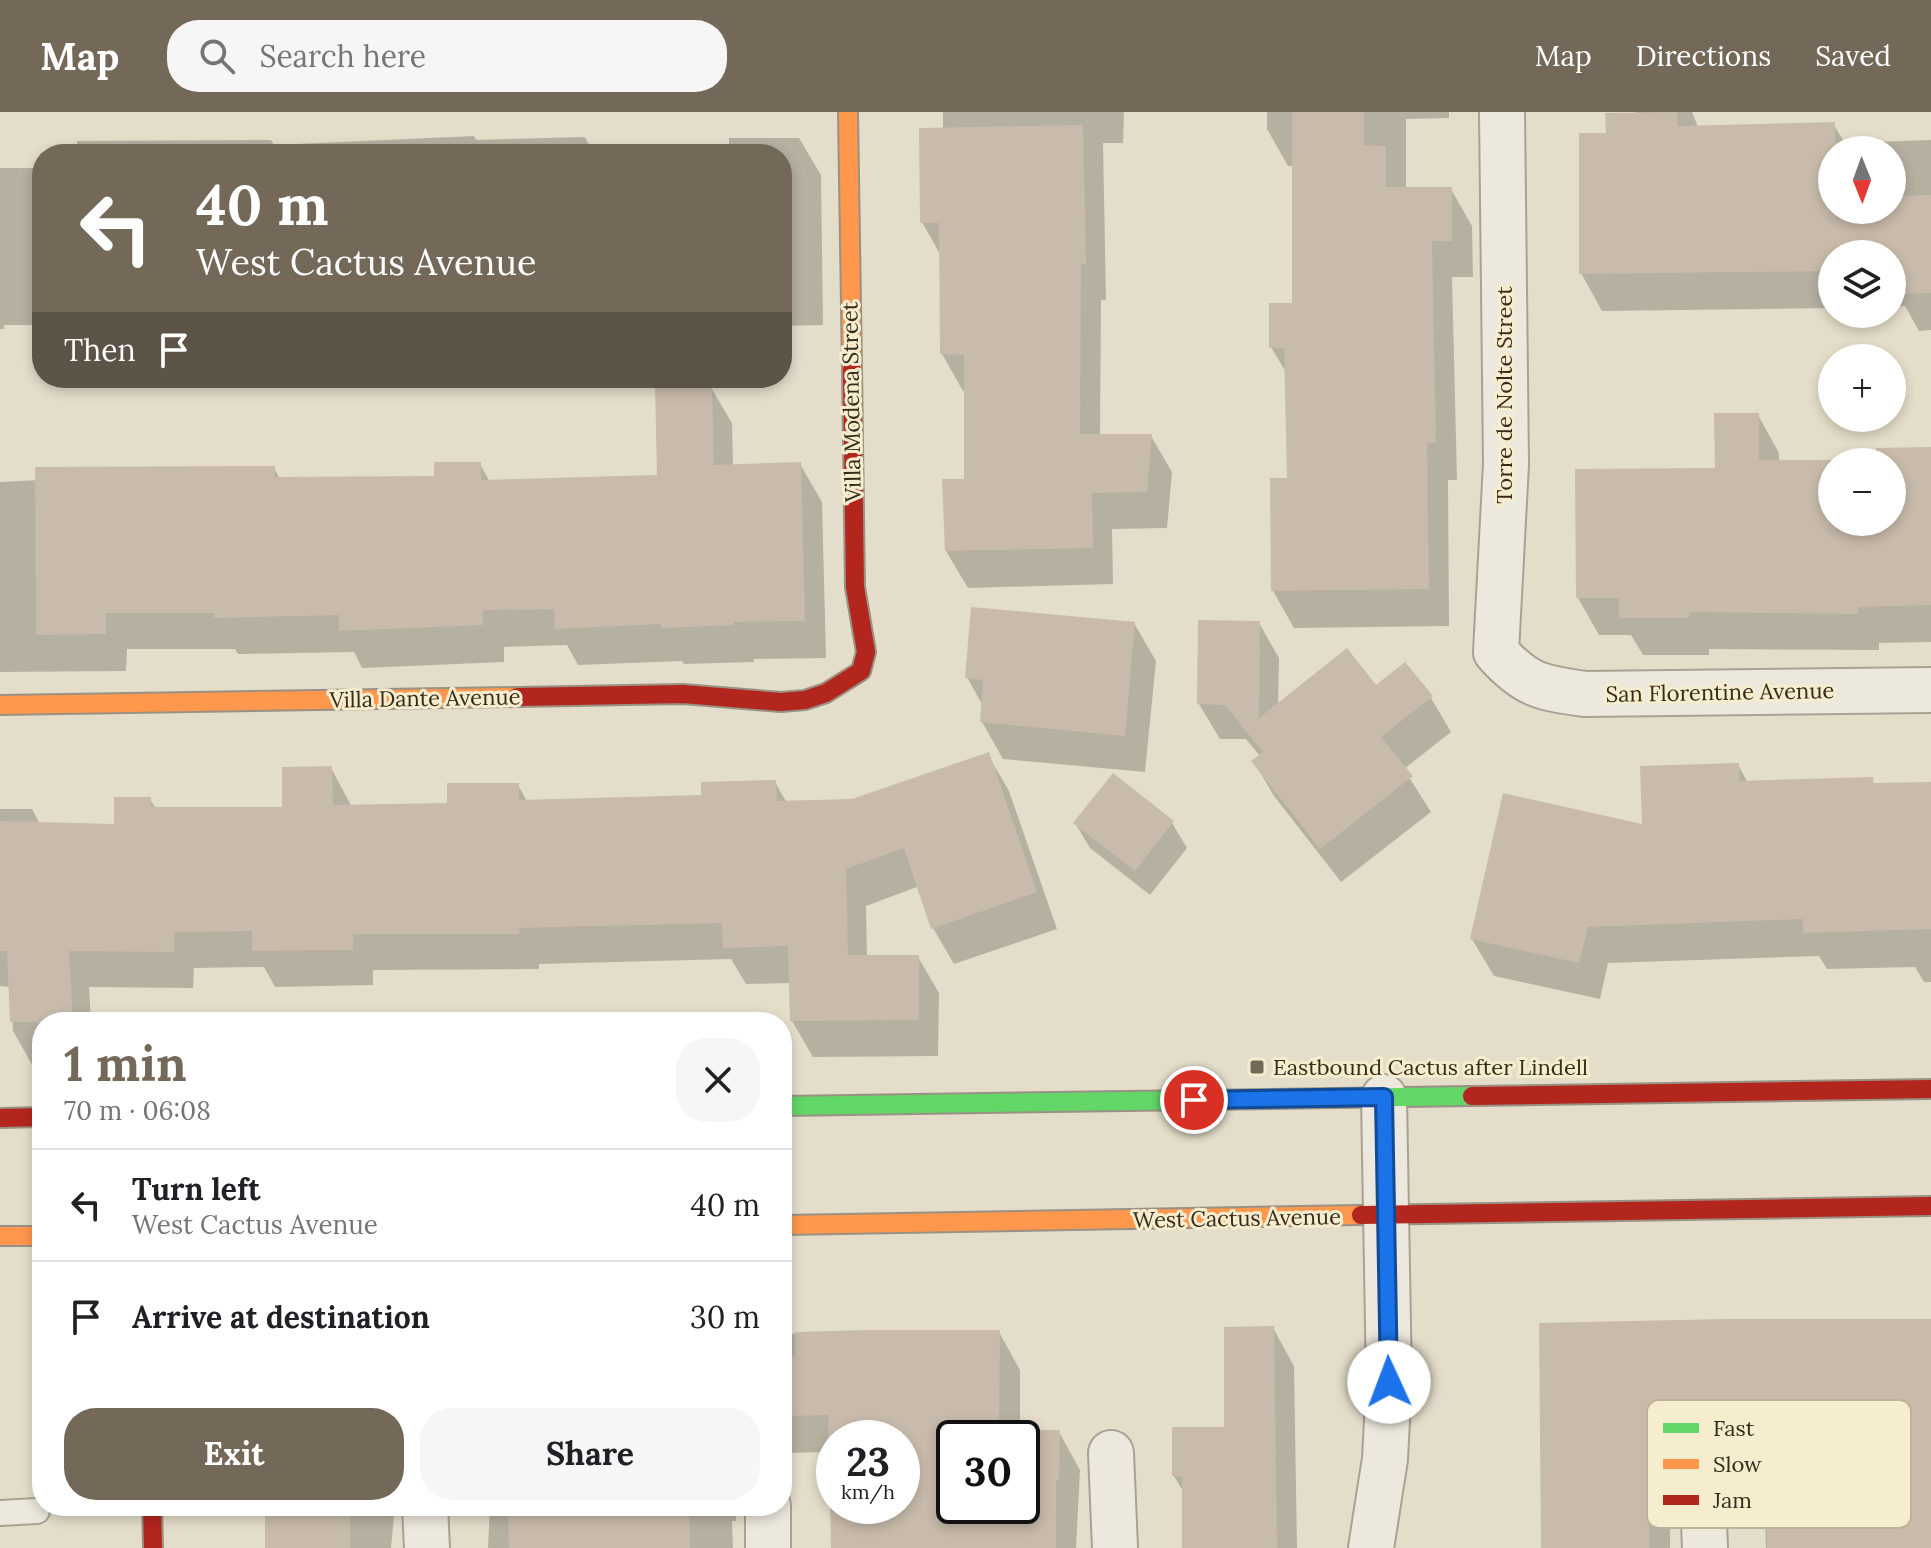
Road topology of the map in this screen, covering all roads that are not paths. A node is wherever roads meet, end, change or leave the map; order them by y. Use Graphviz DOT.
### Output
graph roads {
  1 [pos="848,112"];
  2 [pos="1502,112"];
  3 [pos="1514,672"];
  4 [pos="845,681"];
  5 [pos="1931,690"];
  6 [pos="0,705"];
  7 [pos="1931,1089"];
  8 [pos="1384,1097"];
  9 [pos="792,1106"];
  10 [pos="32,1117"];
  11 [pos="0,1118"];
  12 [pos="1931,1206"];
  13 [pos="1385,1215"];
  14 [pos="792,1225"];
  15 [pos="0,1236"];
  16 [pos="32,1236"];
  17 [pos="1111,1453"];
  18 [pos="32,1511"];
  19 [pos="0,1513"];
  20 [pos="152,1516"];
  21 [pos="425,1516"];
  22 [pos="768,1516"];
  23 [pos="1704,1528"];
  24 [pos="153,1548"];
  25 [pos="427,1548"];
  26 [pos="768,1548"];
  27 [pos="1115,1548"];
  28 [pos="1371,1548"];
  29 [pos="1705,1548"];
  1 -- 4 [label="main road, Villa Modena Street"];
  2 -- 3 [label="street, Torre de Nolte Street"];
  3 -- 5 [label="street, San Florentine Avenue"];
  4 -- 6 [label="main road, Villa Dante Avenue"];
  7 -- 8 [label="main road"];
  8 -- 9 [label="main road"];
  8 -- 13 [label="street"];
  10 -- 11 [label="main road"];
  12 -- 13 [label="main road, West Cactus Avenue"];
  13 -- 14 [label="main road, West Cactus Avenue"];
  13 -- 28 [label="street"];
  15 -- 16 [label="main road"];
  17 -- 27 [label="street"];
  18 -- 19 [label="lane"];
  20 -- 24 [label="main road"];
  21 -- 25 [label="street"];
  22 -- 26 [label="street"];
  23 -- 29 [label="street"];
}
